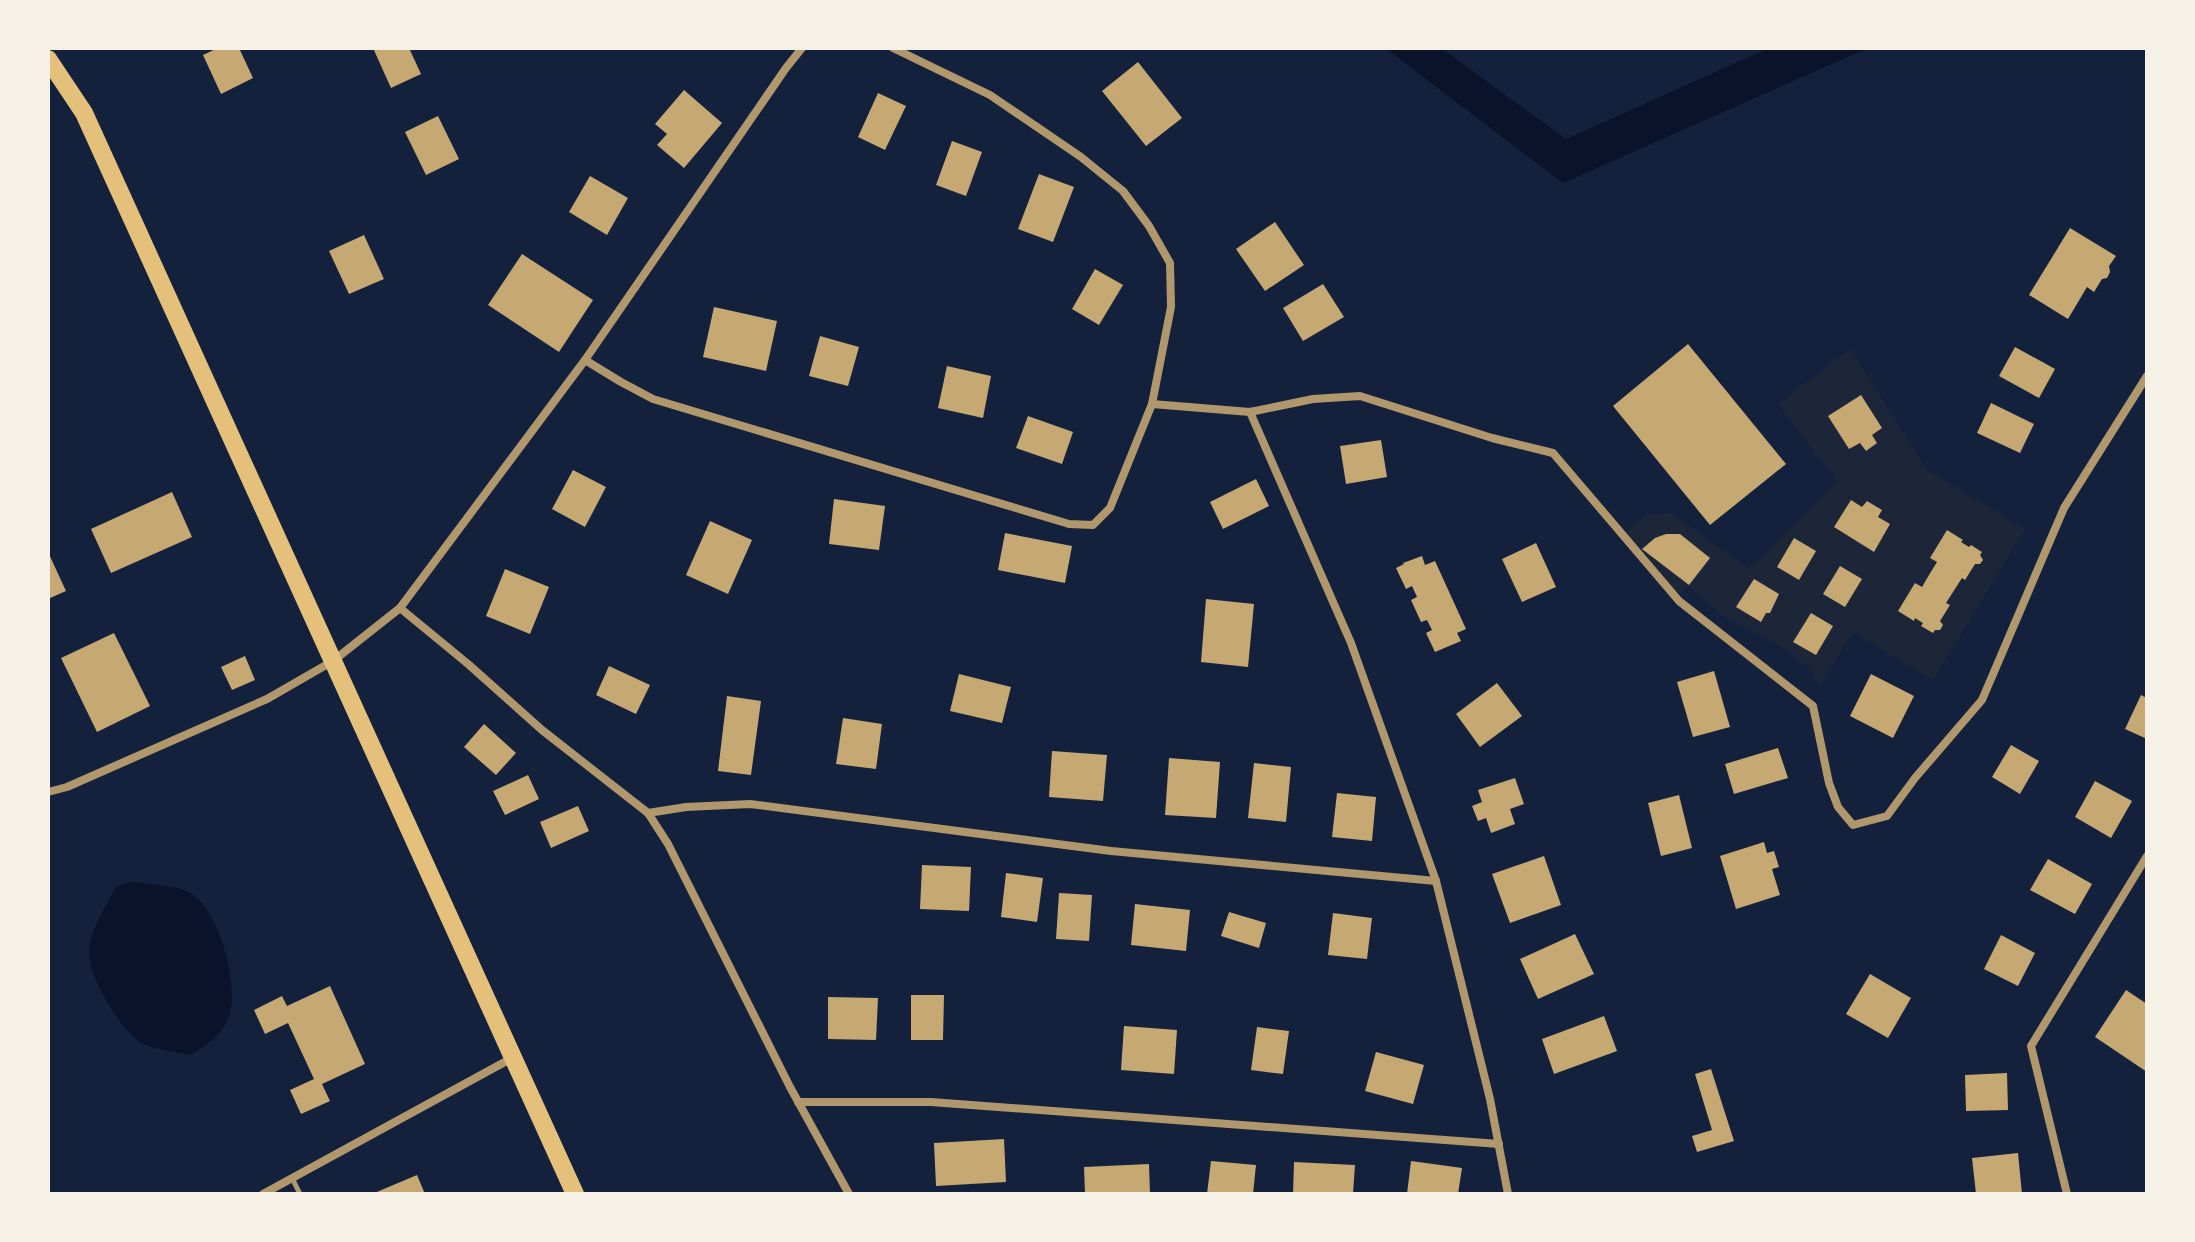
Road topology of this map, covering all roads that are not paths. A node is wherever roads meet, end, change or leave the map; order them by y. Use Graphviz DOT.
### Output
graph roads {
  1 [pos="53,48"];
  2 [pos="802,48"];
  3 [pos="893,48"];
  4 [pos="48,59"];
  5 [pos="585,360"];
  6 [pos="2147,376"];
  7 [pos="1152,404"];
  8 [pos="1250,412"];
  9 [pos="400,608"];
  10 [pos="333,661"];
  11 [pos="48,792"];
  12 [pos="648,813"];
  13 [pos="2147,856"];
  14 [pos="1436,881"];
  15 [pos="513,1057"];
  16 [pos="798,1102"];
  17 [pos="1499,1144"];
  18 [pos="292,1178"];
  19 [pos="263,1194"];
  20 [pos="300,1194"];
  21 [pos="575,1194"];
  22 [pos="849,1194"];
  23 [pos="1508,1194"];
  24 [pos="2067,1194"];
  1 -- 4 [label="lane"];
  2 -- 5 [label="street"];
  3 -- 7 [label="street"];
  4 -- 10 [label="main road"];
  5 -- 7 [label="street"];
  5 -- 9 [label="street"];
  6 -- 8 [label="street"];
  7 -- 8 [label="street"];
  8 -- 14 [label="street"];
  9 -- 10 [label="street"];
  9 -- 12 [label="street"];
  10 -- 11 [label="street"];
  10 -- 15 [label="main road"];
  12 -- 14 [label="street"];
  12 -- 16 [label="street"];
  13 -- 24 [label="street"];
  14 -- 17 [label="street"];
  15 -- 18 [label="street"];
  15 -- 21 [label="main road"];
  16 -- 17 [label="street"];
  16 -- 22 [label="street"];
  17 -- 23 [label="street"];
  18 -- 19 [label="street"];
  18 -- 20 [label="lane"];
}
